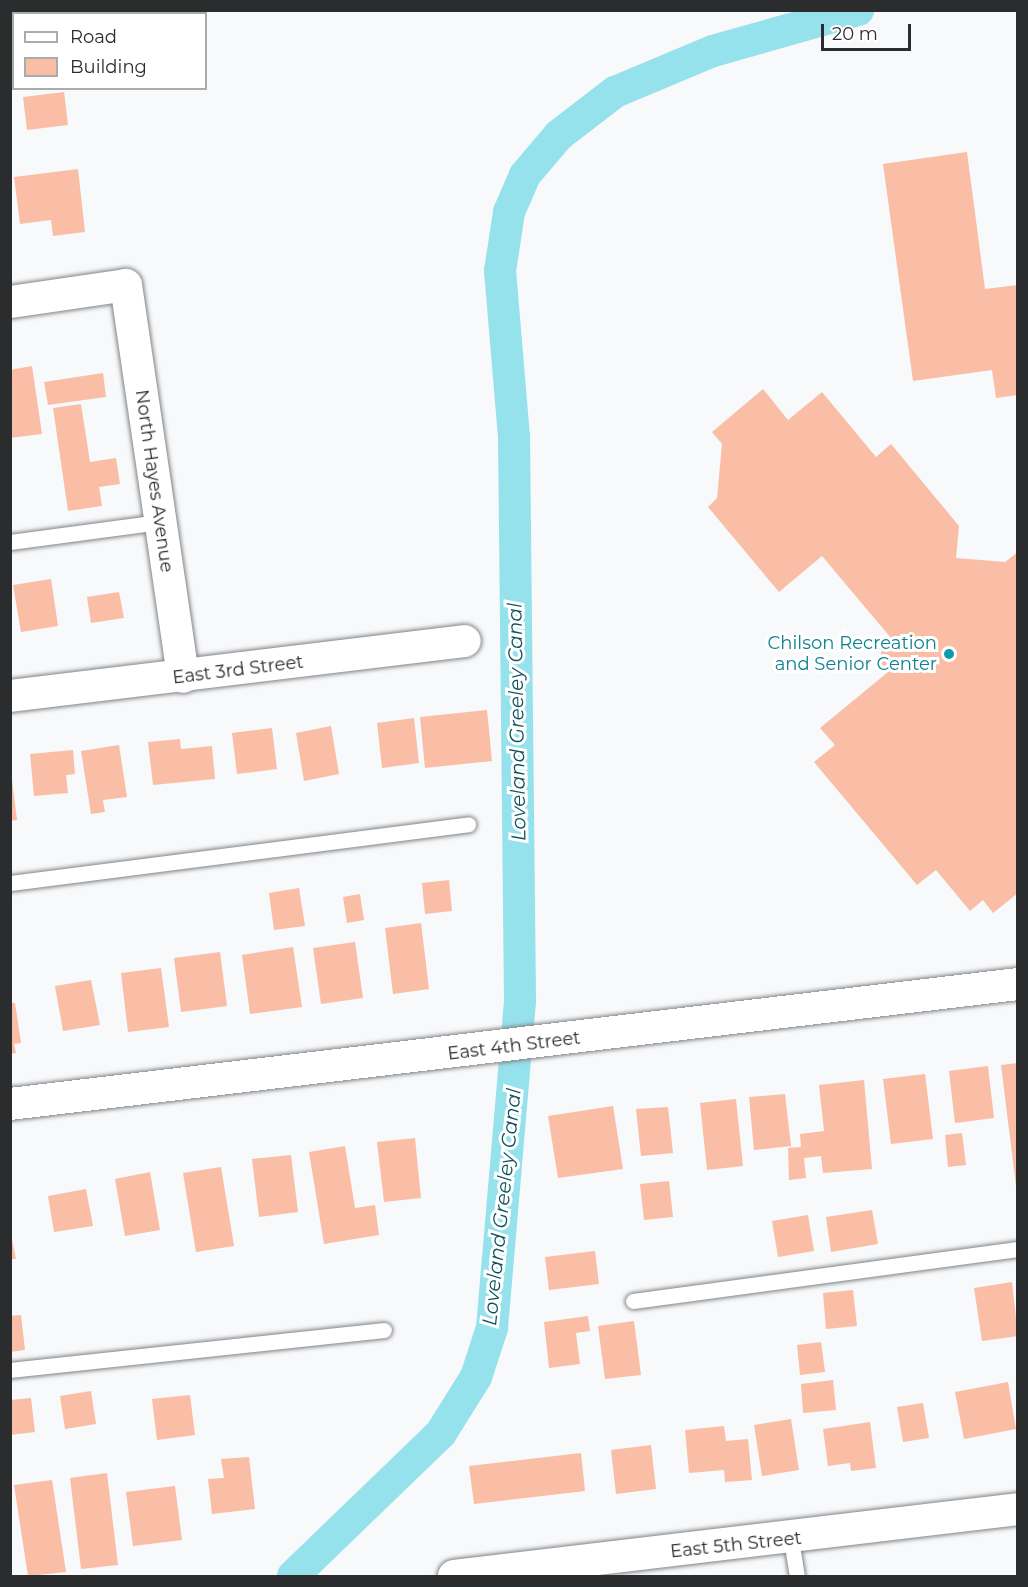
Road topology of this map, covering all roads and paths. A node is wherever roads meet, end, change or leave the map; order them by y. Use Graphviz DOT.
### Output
graph roads {
  1 [pos="10,302"];
  2 [pos="160,522"];
  3 [pos="10,542"];
  4 [pos="465,641"];
  5 [pos="183,677"];
  6 [pos="10,696"];
  7 [pos="468,824"];
  8 [pos="10,883"];
  9 [pos="1017,984"];
  10 [pos="10,1104"];
  11 [pos="1017,1249"];
  12 [pos="633,1300"];
  13 [pos="384,1330"];
  14 [pos="10,1370"];
  15 [pos="1017,1509"];
  16 [pos="791,1539"];
  17 [pos="454,1576"];
  18 [pos="797,1576"];
  1 -- 2 [label="street, North Hayes Avenue"];
  2 -- 3 [label="lane"];
  2 -- 5 [label="street, North Hayes Avenue"];
  4 -- 5 [label="street, East 3rd Street"];
  5 -- 6 [label="street, East 3rd Street"];
  7 -- 8 [label="lane"];
  9 -- 10 [label="street, East 4th Street"];
  11 -- 12 [label="lane"];
  13 -- 14 [label="lane"];
  15 -- 16 [label="street, East 5th Street"];
  16 -- 17 [label="street, East 5th Street"];
  16 -- 18 [label="lane"];
}
